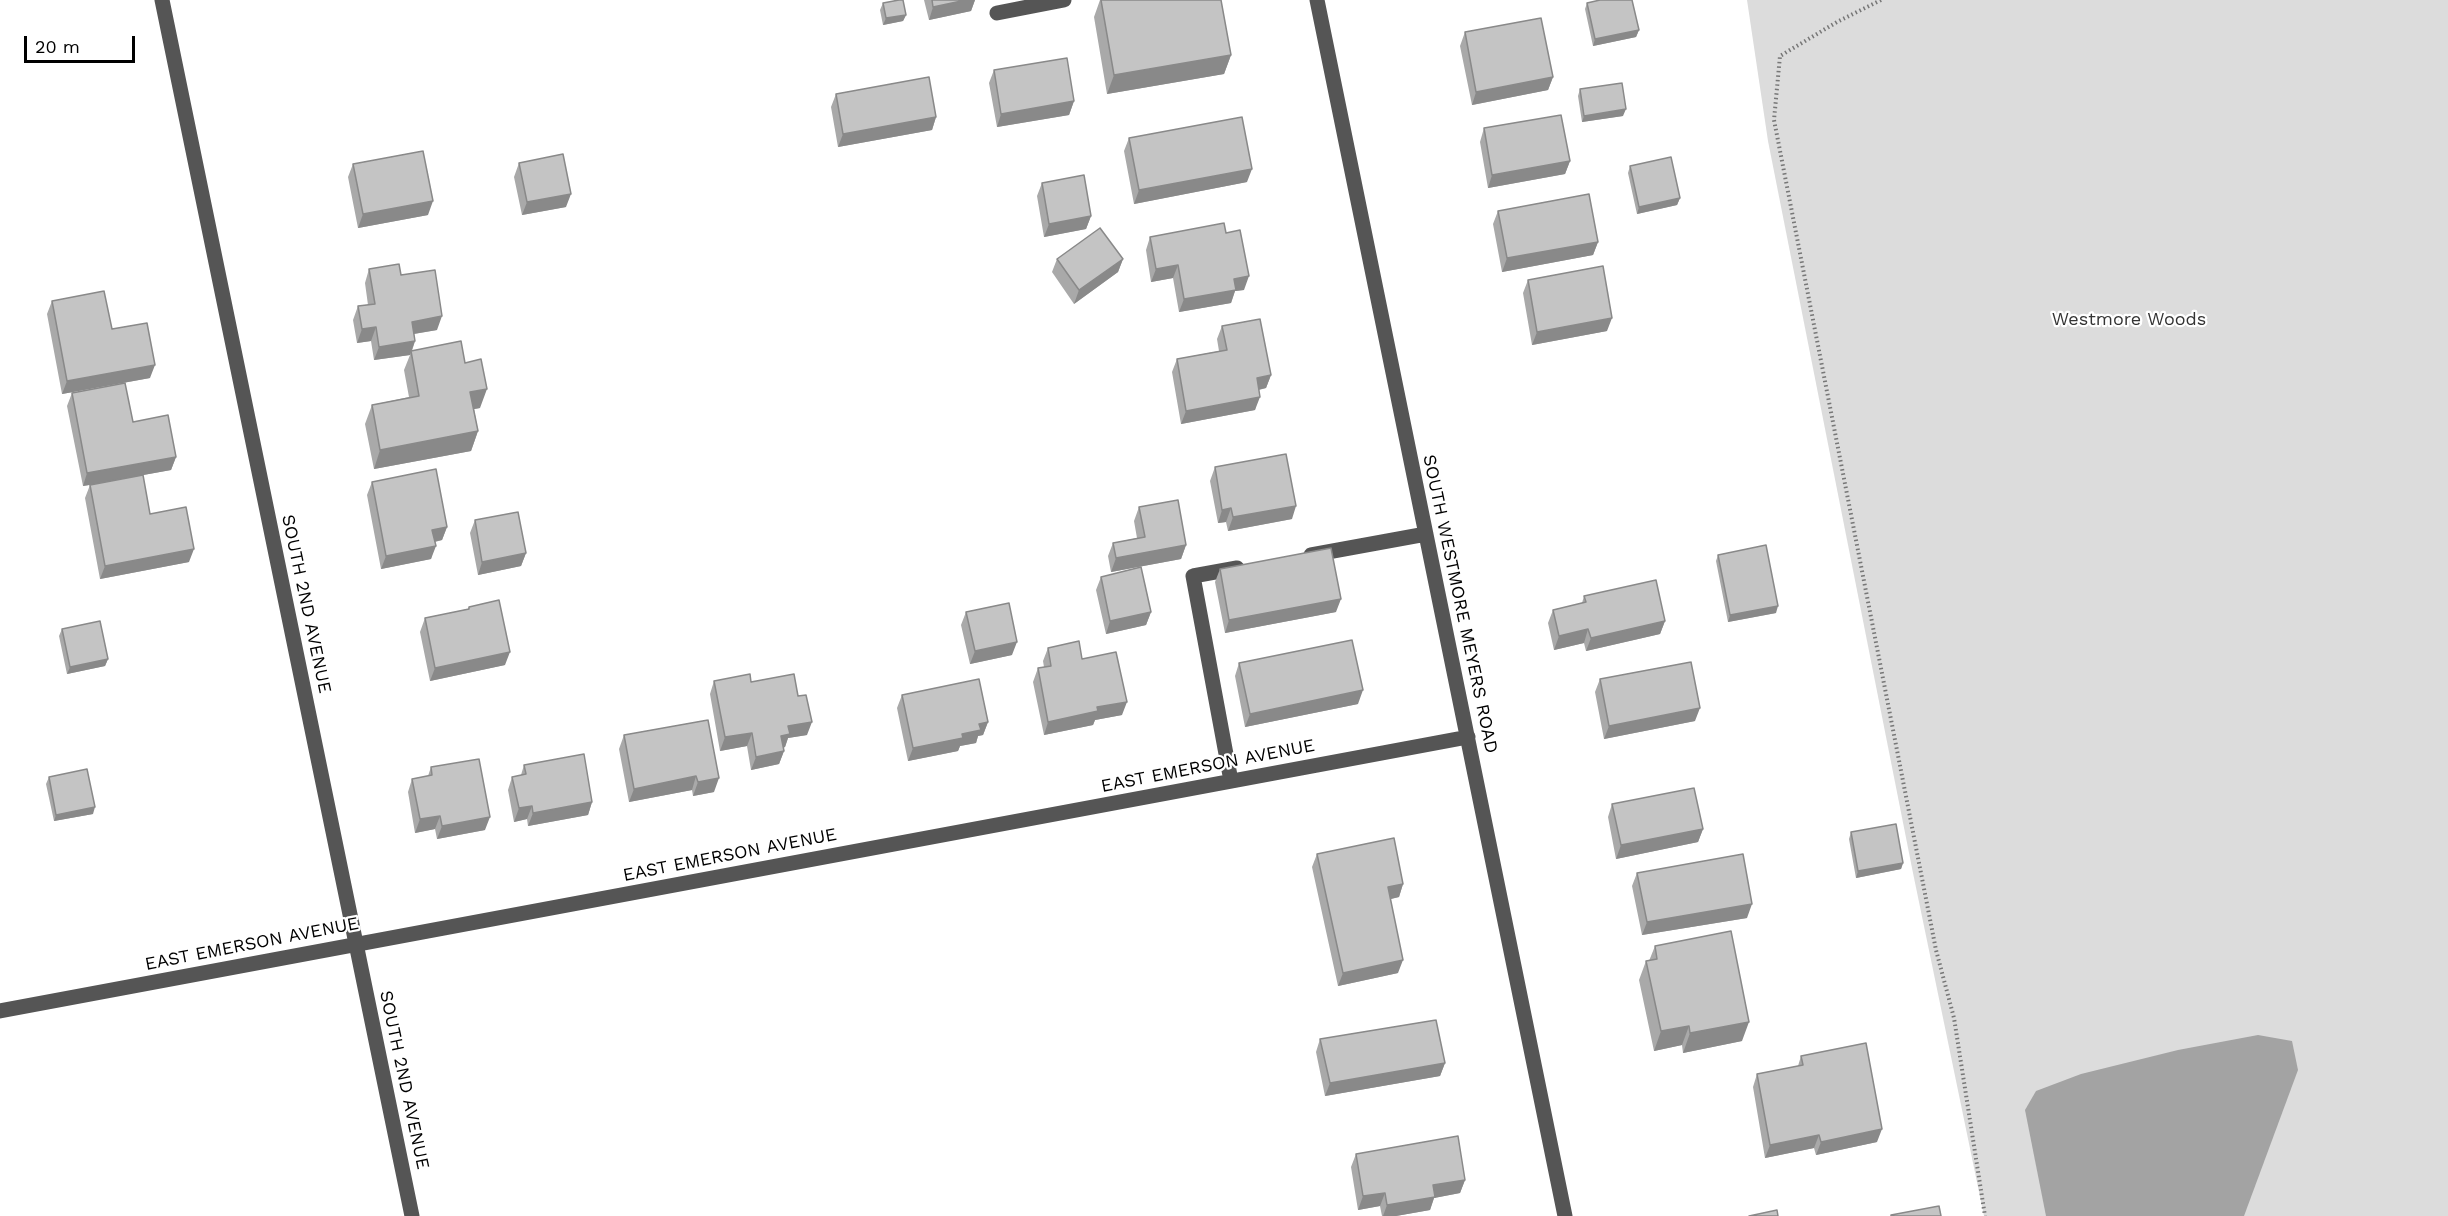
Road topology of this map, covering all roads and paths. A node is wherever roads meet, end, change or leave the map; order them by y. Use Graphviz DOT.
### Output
graph roads {
  1 [pos="162,0"];
  2 [pos="1064,0"];
  3 [pos="1317,0"];
  4 [pos="1881,0"];
  5 [pos="997,13"];
  6 [pos="1426,534"];
  7 [pos="1298,557"];
  8 [pos="1251,566"];
  9 [pos="1468,737"];
  10 [pos="1231,781"];
  11 [pos="356,944"];
  12 [pos="0,1011"];
  13 [pos="412,1216"];
  14 [pos="1565,1216"];
  15 [pos="1985,1216"];
  1 -- 11 [label="street, SOUTH 2ND AVENUE"];
  2 -- 5 [label="street"];
  3 -- 6 [label="street, SOUTH WESTMORE MEYERS ROAD"];
  4 -- 15 [label="path"];
  6 -- 7 [label="street"];
  6 -- 9 [label="street, SOUTH WESTMORE MEYERS ROAD"];
  8 -- 10 [label="street"];
  9 -- 10 [label="street, EAST EMERSON AVENUE"];
  9 -- 14 [label="street, SOUTH WESTMORE MEYERS ROAD"];
  10 -- 11 [label="street, EAST EMERSON AVENUE"];
  11 -- 12 [label="street, EAST EMERSON AVENUE"];
  11 -- 13 [label="street, SOUTH 2ND AVENUE"];
}
